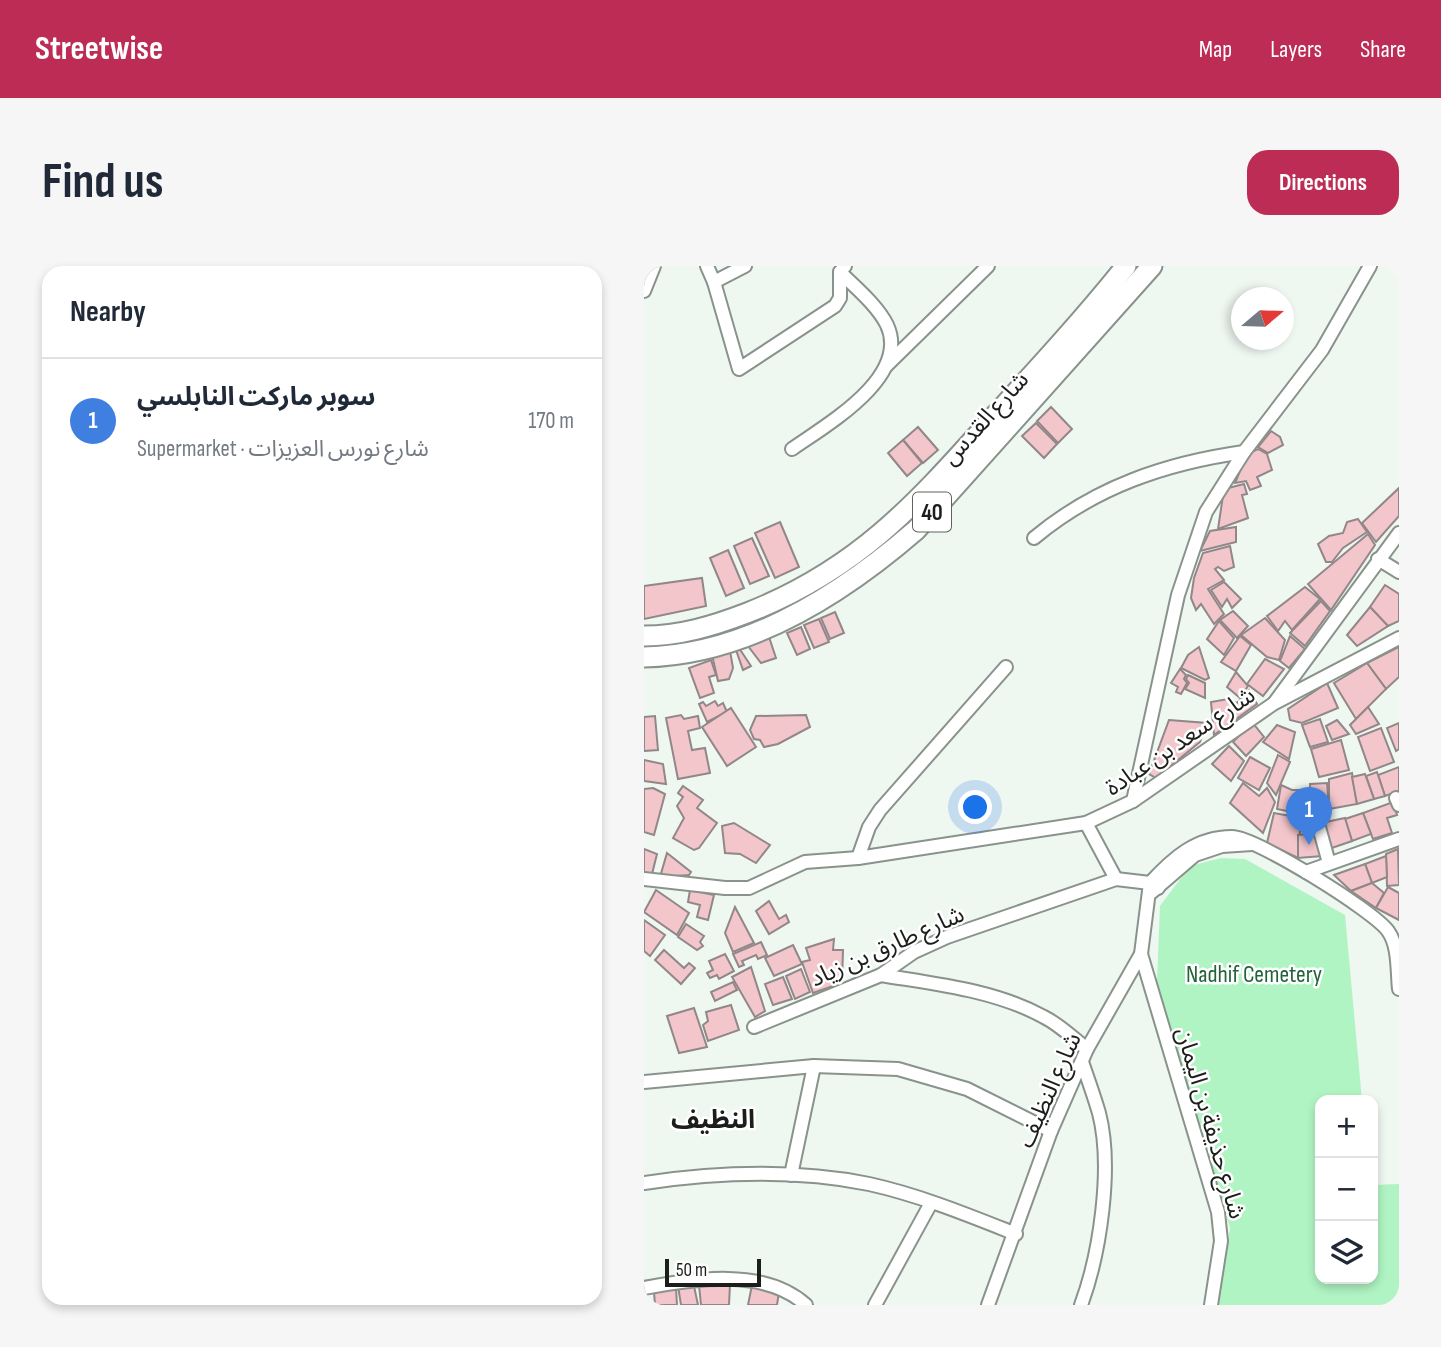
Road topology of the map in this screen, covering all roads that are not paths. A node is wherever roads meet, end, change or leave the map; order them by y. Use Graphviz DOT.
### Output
graph roads {
  1 [pos="654,266"];
  2 [pos="707,266"];
  3 [pos="745,266"];
  4 [pos="988,266"];
  5 [pos="1126,266"];
  6 [pos="1152,266"];
  7 [pos="1370,266"];
  8 [pos="842,269"];
  9 [pos="713,282"];
  10 [pos="644,291"];
  11 [pos="886,366"];
  12 [pos="792,449"];
  13 [pos="1244,453"];
  14 [pos="1399,533"];
  15 [pos="1034,538"];
  16 [pos="1378,559"];
  17 [pos="1399,572"];
  18 [pos="644,636"];
  19 [pos="1399,638"];
  20 [pos="644,657"];
  21 [pos="1006,667"];
  22 [pos="1273,704"];
  23 [pos="1133,801"];
  24 [pos="1317,820"];
  25 [pos="1086,822"];
  26 [pos="1399,839"];
  27 [pos="858,858"];
  28 [pos="1329,863"];
  29 [pos="1306,872"];
  30 [pos="644,879"];
  31 [pos="1116,880"];
  32 [pos="1152,888"];
  33 [pos="1397,944"];
  34 [pos="1141,954"];
  35 [pos="881,975"];
  36 [pos="1399,989"];
  37 [pos="754,1027"];
  38 [pos="1087,1049"];
  39 [pos="1082,1062"];
  40 [pos="814,1066"];
  41 [pos="644,1082"];
  42 [pos="1051,1131"];
  43 [pos="791,1175"];
  44 [pos="644,1183"];
  45 [pos="931,1203"];
  46 [pos="1016,1234"];
  47 [pos="644,1289"];
  48 [pos="806,1305"];
  49 [pos="875,1305"];
  50 [pos="988,1305"];
  51 [pos="1081,1305"];
  52 [pos="1211,1305"];
  1 -- 10 [label="street"];
  2 -- 9 [label="street"];
  3 -- 9 [label="street"];
  4 -- 11 [label="street"];
  5 -- 18 [label="highway, شارع القدس / 40"];
  6 -- 20 [label="highway, شارع القدس / 40"];
  7 -- 13 [label="street"];
  8 -- 9 [label="street"];
  8 -- 11 [label="street"];
  11 -- 12 [label="street"];
  13 -- 15 [label="street"];
  13 -- 23 [label="street"];
  14 -- 16 [label="street"];
  16 -- 17 [label="street"];
  16 -- 22 [label="street"];
  19 -- 22 [label="street, شارع سعد بن عبادة"];
  21 -- 27 [label="street"];
  22 -- 23 [label="street, شارع سعد بن عبادة"];
  23 -- 25 [label="street, شارع سعد بن عبادة"];
  24 -- 28 [label="street"];
  25 -- 27 [label="street, شارع سعد بن عبادة"];
  25 -- 31 [label="street"];
  26 -- 28 [label="street"];
  27 -- 30 [label="street, شارع سعد بن عبادة"];
  28 -- 29 [label="street"];
  29 -- 32 [label="street"];
  29 -- 33 [label="street"];
  31 -- 32 [label="street, شارع طارق بن زياد"];
  31 -- 35 [label="street, شارع طارق بن زياد"];
  32 -- 34 [label="street, شارع النظيف"];
  33 -- 36 [label="street"];
  34 -- 38 [label="street, شارع النظيف"];
  34 -- 52 [label="street, شارع حذيفة بن اليمان"];
  35 -- 37 [label="street, شارع طارق بن زياد"];
  35 -- 38 [label="street"];
  38 -- 39 [label="street, شارع النظيف"];
  39 -- 42 [label="street, شارع النظيف"];
  39 -- 51 [label="street"];
  40 -- 41 [label="street"];
  40 -- 42 [label="street"];
  40 -- 43 [label="street"];
  42 -- 46 [label="street, شارع النظيف"];
  43 -- 44 [label="street"];
  43 -- 45 [label="street"];
  45 -- 46 [label="street"];
  45 -- 49 [label="street"];
  46 -- 50 [label="street, شارع النظيف"];
  47 -- 48 [label="street"];
}
